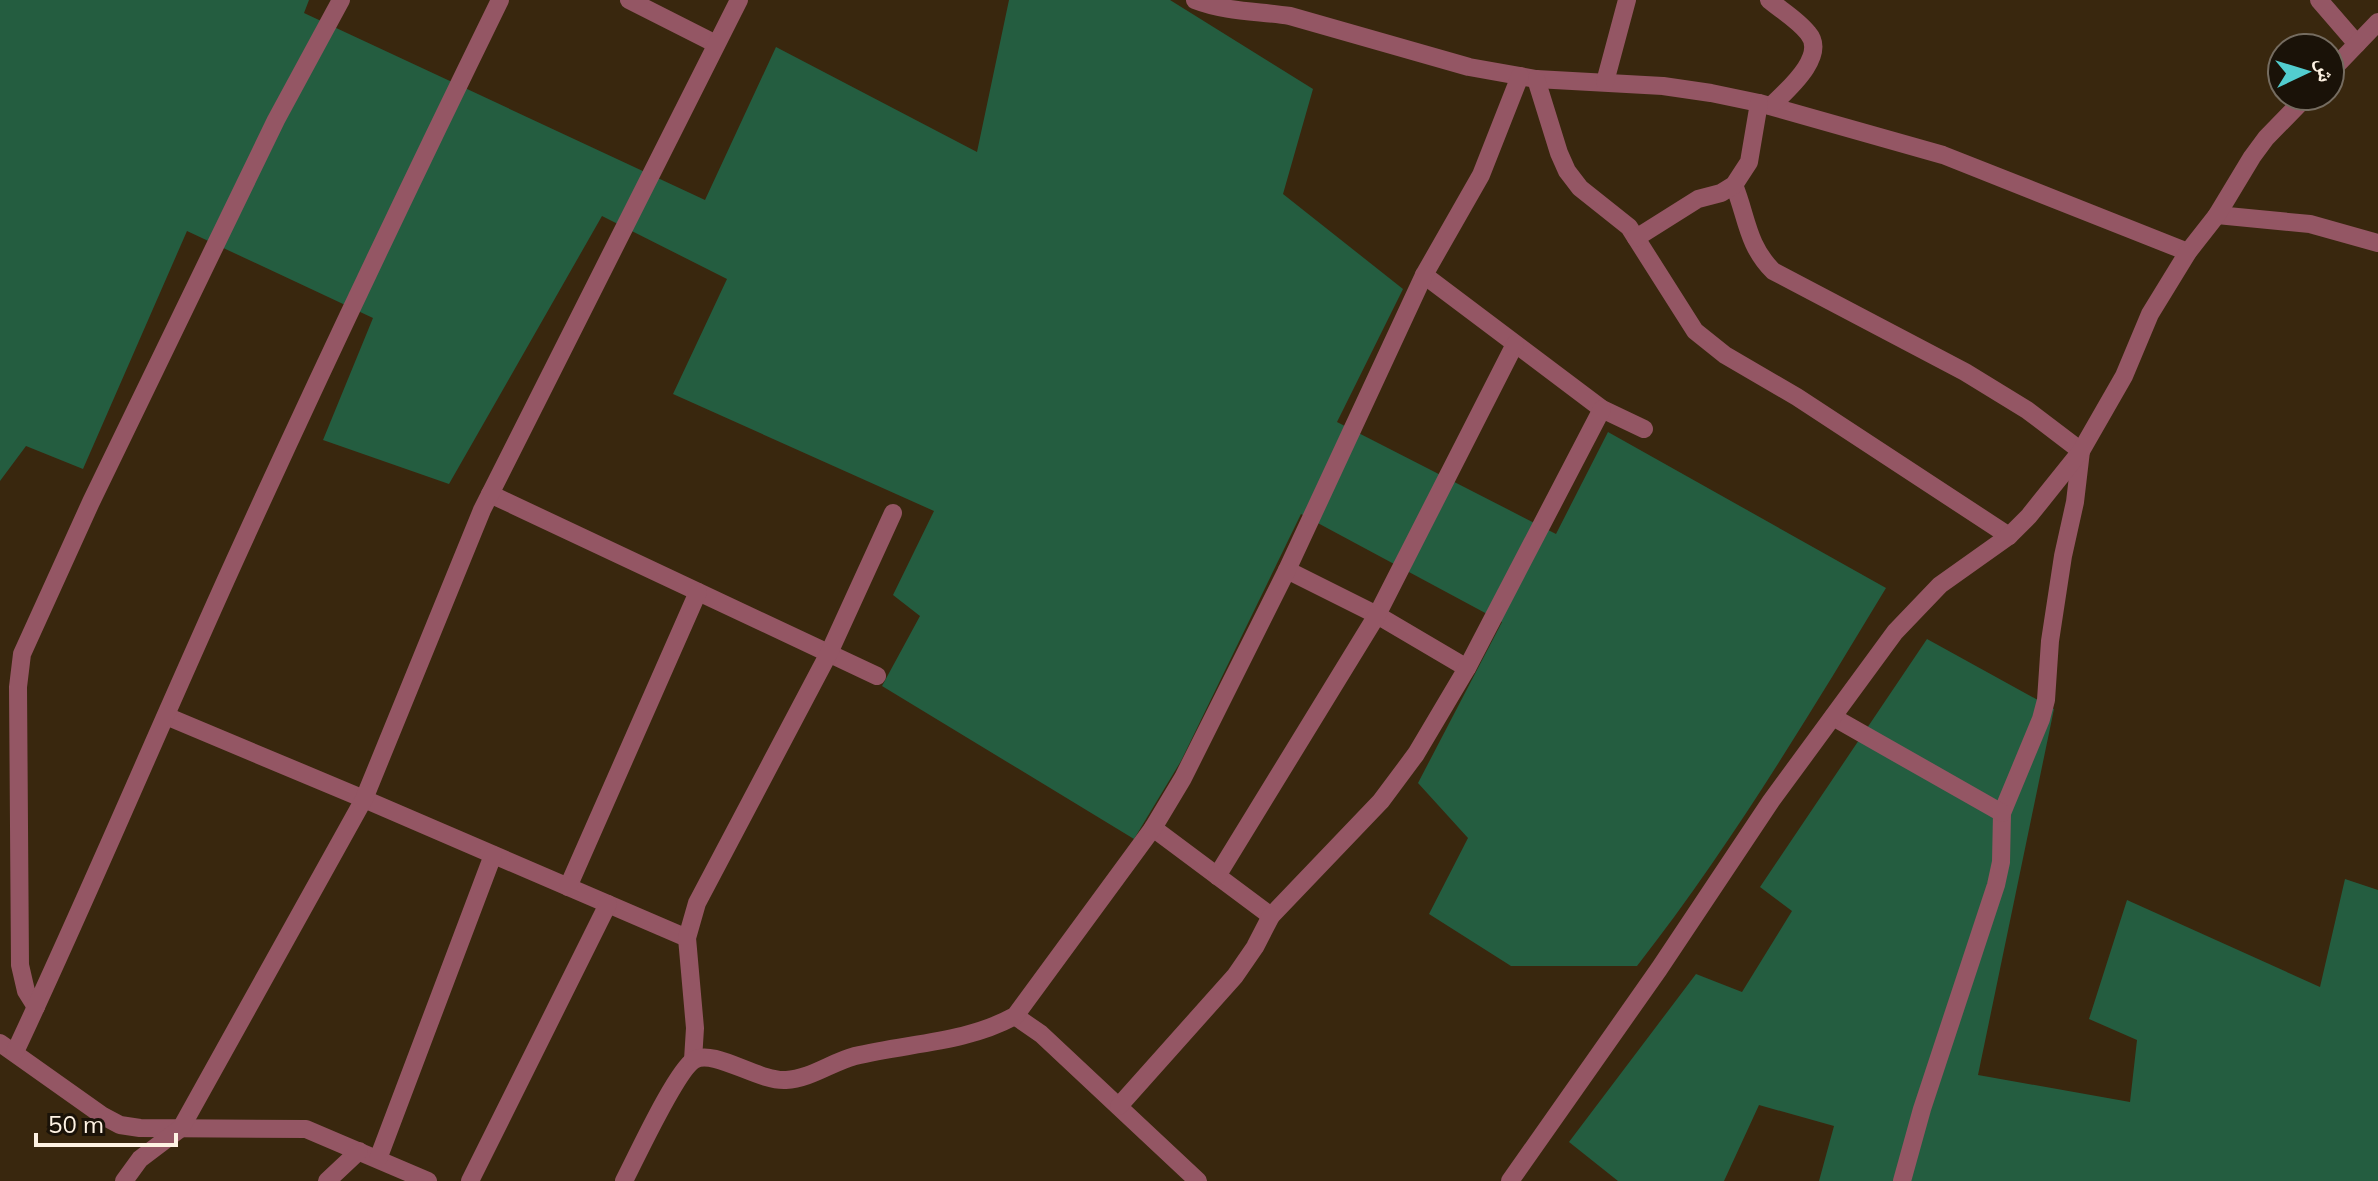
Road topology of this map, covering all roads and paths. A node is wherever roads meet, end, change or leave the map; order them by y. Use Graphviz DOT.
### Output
graph roads {
  1 [pos="341,0"];
  2 [pos="500,0"];
  3 [pos="629,0"];
  4 [pos="739,0"];
  5 [pos="1195,0"];
  6 [pos="1627,0"];
  7 [pos="1769,0"];
  8 [pos="2319,0"];
  9 [pos="2378,22"];
  10 [pos="716,44"];
  11 [pos="2357,44"];
  12 [pos="2346,55"];
  13 [pos="1528,78"];
  14 [pos="1605,82"];
  15 [pos="1765,105"];
  16 [pos="2292,112"];
  17 [pos="1734,185"];
  18 [pos="2217,215"];
  19 [pos="1636,238"];
  20 [pos="2378,243"];
  21 [pos="2188,252"];
  22 [pos="1424,275"];
  23 [pos="1515,344"];
  24 [pos="1602,409"];
  25 [pos="1644,429"];
  26 [pos="2081,451"];
  27 [pos="490,494"];
  28 [pos="893,513"];
  29 [pos="2009,536"];
  30 [pos="1287,570"];
  31 [pos="698,592"];
  32 [pos="1377,615"];
  33 [pos="829,653"];
  34 [pos="1467,668"];
  35 [pos="877,676"];
  36 [pos="166,716"];
  37 [pos="1833,717"];
  38 [pos="364,799"];
  39 [pos="2002,813"];
  40 [pos="1153,828"];
  41 [pos="493,855"];
  42 [pos="1217,876"];
  43 [pos="568,887"];
  44 [pos="608,904"];
  45 [pos="1271,916"];
  46 [pos="687,938"];
  47 [pos="36,1007"];
  48 [pos="1015,1016"];
  49 [pos="7,1047"];
  50 [pos="693,1060"];
  51 [pos="1119,1106"];
  52 [pos="181,1128"];
  53 [pos="359,1151"];
  54 [pos="378,1159"];
  55 [pos="124,1181"];
  56 [pos="327,1181"];
  57 [pos="428,1181"];
  58 [pos="470,1181"];
  59 [pos="624,1181"];
  60 [pos="1198,1181"];
  61 [pos="1510,1181"];
  62 [pos="1902,1181"];
  1 -- 47 [label="street"];
  2 -- 36 [label="street"];
  3 -- 10 [label="street"];
  4 -- 10 [label="street"];
  5 -- 13 [label="street"];
  6 -- 14 [label="street"];
  7 -- 15 [label="street"];
  8 -- 11 [label="street"];
  9 -- 11 [label="street"];
  10 -- 27 [label="street"];
  11 -- 12 [label="street"];
  13 -- 14 [label="street"];
  13 -- 19 [label="street"];
  13 -- 22 [label="street"];
  14 -- 15 [label="street"];
  15 -- 17 [label="street"];
  15 -- 21 [label="street"];
  16 -- 18 [label="street"];
  17 -- 19 [label="street"];
  17 -- 26 [label="street"];
  18 -- 20 [label="street"];
  18 -- 21 [label="street"];
  19 -- 29 [label="street"];
  21 -- 26 [label="street"];
  22 -- 23 [label="street"];
  22 -- 30 [label="street"];
  23 -- 24 [label="street"];
  23 -- 32 [label="street"];
  24 -- 25 [label="street"];
  24 -- 34 [label="street"];
  26 -- 29 [label="street"];
  26 -- 39 [label="street"];
  27 -- 31 [label="street"];
  27 -- 38 [label="street"];
  28 -- 33 [label="street"];
  29 -- 37 [label="street"];
  30 -- 32 [label="street"];
  30 -- 40 [label="street"];
  31 -- 33 [label="street"];
  31 -- 43 [label="street"];
  32 -- 34 [label="street"];
  32 -- 42 [label="street"];
  33 -- 35 [label="street"];
  33 -- 46 [label="street"];
  34 -- 45 [label="street"];
  36 -- 38 [label="street"];
  36 -- 47 [label="street"];
  37 -- 39 [label="street"];
  37 -- 61 [label="street"];
  38 -- 41 [label="street"];
  38 -- 52 [label="street"];
  39 -- 62 [label="street"];
  40 -- 42 [label="street"];
  40 -- 48 [label="street"];
  41 -- 43 [label="street"];
  41 -- 54 [label="street"];
  42 -- 45 [label="street"];
  43 -- 44 [label="street"];
  44 -- 46 [label="street"];
  44 -- 58 [label="street"];
  45 -- 51 [label="street"];
  46 -- 50 [label="street"];
  47 -- 49 [label="street"];
  48 -- 50 [label="street"];
  48 -- 51 [label="street"];
  49 -- 52 [label="street"];
  50 -- 59 [label="street"];
  51 -- 60 [label="street"];
  52 -- 53 [label="street"];
  52 -- 55 [label="street"];
  53 -- 54 [label="street"];
  53 -- 56 [label="street"];
  54 -- 57 [label="street"];
}
